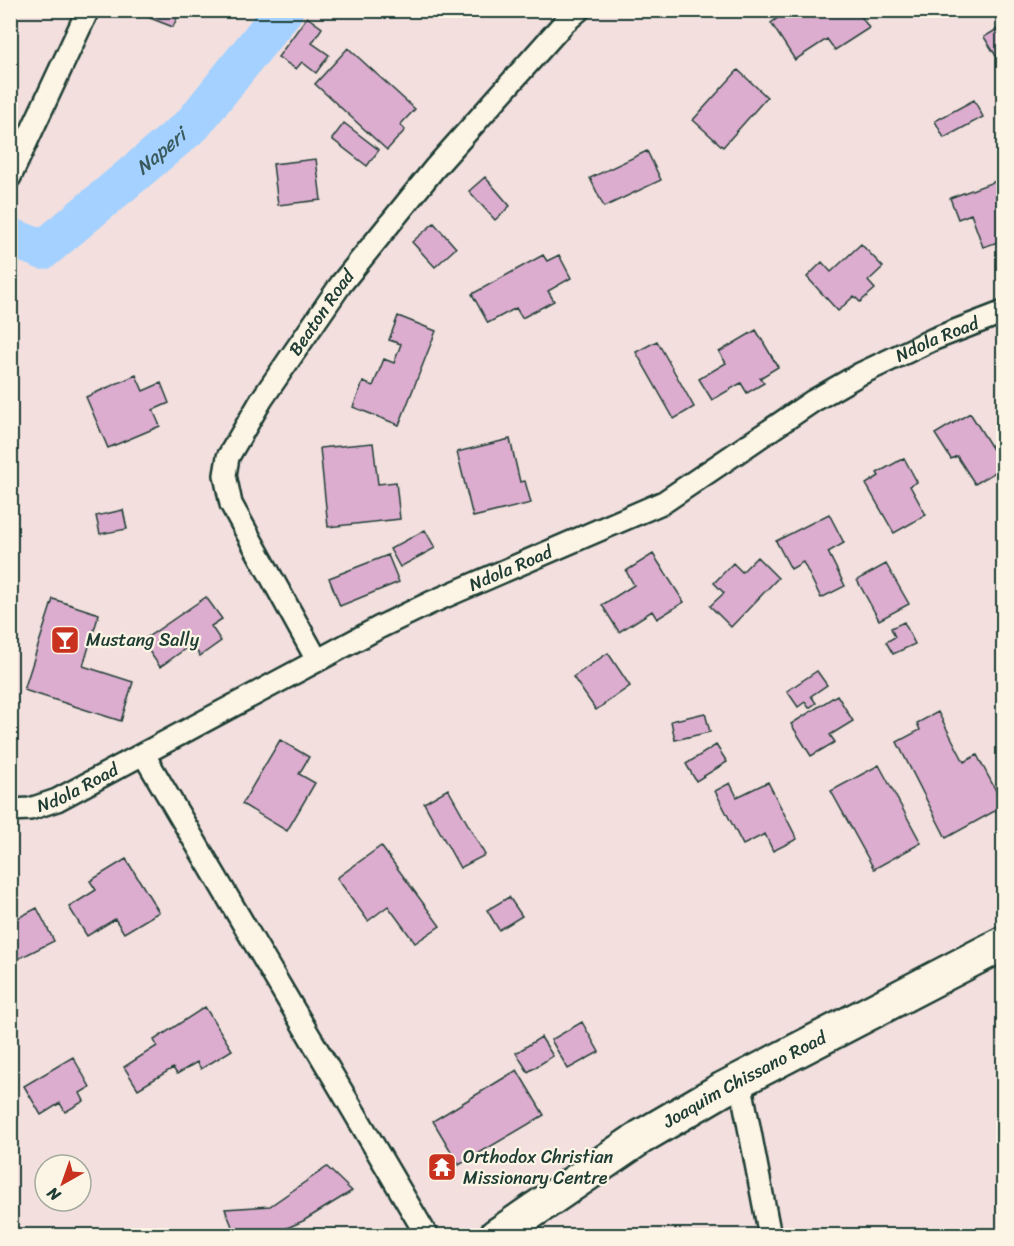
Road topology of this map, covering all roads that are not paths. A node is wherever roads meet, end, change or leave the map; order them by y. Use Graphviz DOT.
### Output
graph roads {
  1 [pos="88,10"];
  2 [pos="579,10"];
  3 [pos="10,177"];
  4 [pos="1004,312"];
  5 [pos="317,660"];
  6 [pos="144,755"];
  7 [pos="10,810"];
  8 [pos="1004,943"];
  9 [pos="740,1080"];
  10 [pos="427,1236"];
  11 [pos="496,1236"];
  12 [pos="766,1236"];
  1 -- 3 [label="street"];
  2 -- 5 [label="street, Beaton Road"];
  4 -- 5 [label="street, Ndola Road"];
  5 -- 6 [label="street, Ndola Road"];
  6 -- 7 [label="street, Ndola Road"];
  6 -- 10 [label="street"];
  8 -- 9 [label="highway, Joaquim Chissano Road"];
  9 -- 11 [label="highway, Joaquim Chissano Road"];
  9 -- 12 [label="street"];
}
